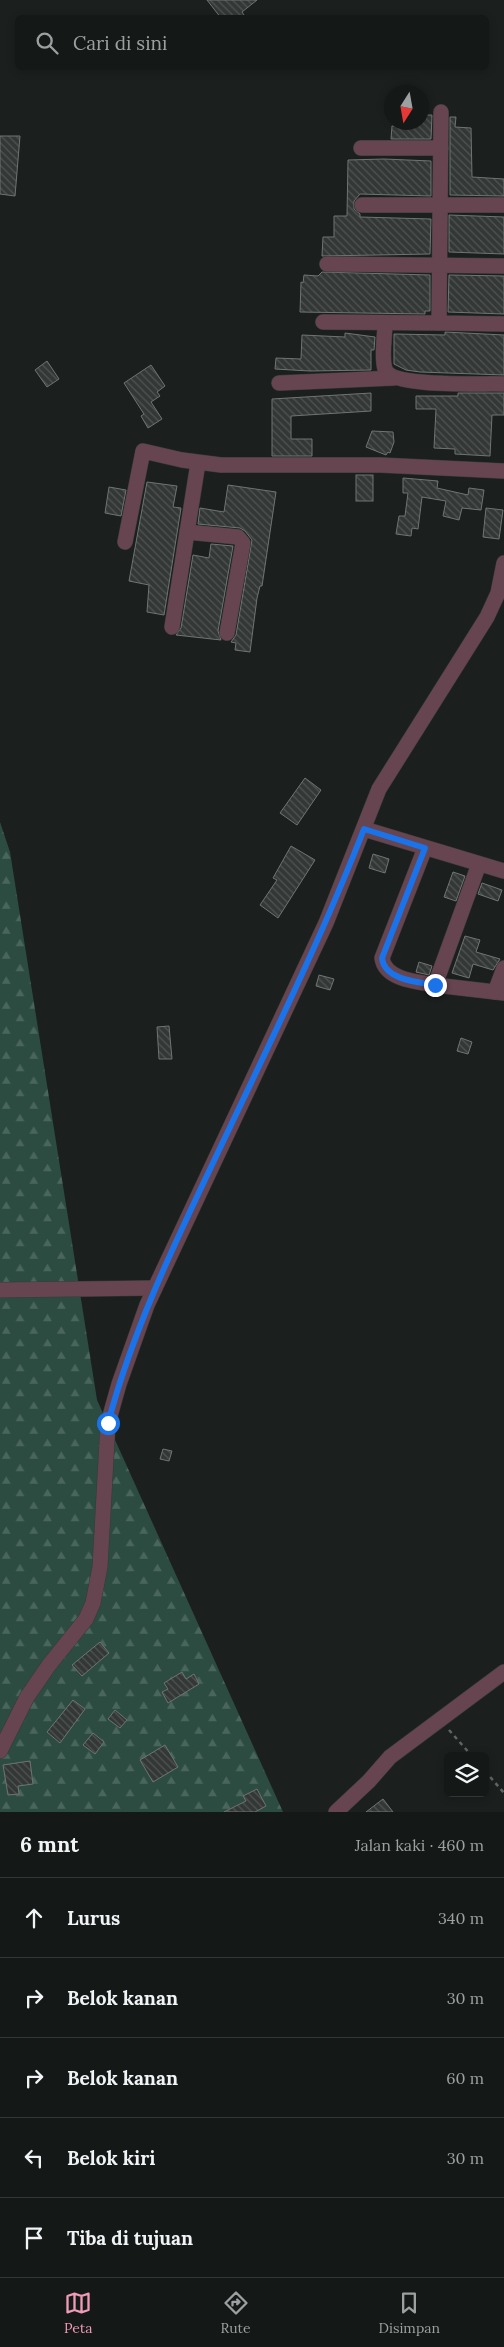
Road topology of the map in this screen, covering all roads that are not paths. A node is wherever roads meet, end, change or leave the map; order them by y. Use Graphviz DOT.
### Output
graph roads {
  1 [pos="441,112"];
  2 [pos="361,148"];
  3 [pos="441,148"];
  4 [pos="362,204"];
  5 [pos="440,205"];
  6 [pos="504,206"];
  7 [pos="327,264"];
  8 [pos="439,264"];
  9 [pos="504,266"];
  10 [pos="322,322"];
  11 [pos="385,323"];
  12 [pos="438,323"];
  13 [pos="504,324"];
  14 [pos="394,378"];
  15 [pos="279,383"];
  16 [pos="504,384"];
  17 [pos="198,463"];
  18 [pos="504,471"];
  19 [pos="187,532"];
  20 [pos="126,542"];
  21 [pos="504,563"];
  22 [pos="172,627"];
  23 [pos="227,633"];
  24 [pos="365,827"];
  25 [pos="425,848"];
  26 [pos="479,864"];
  27 [pos="504,872"];
  28 [pos="504,968"];
  29 [pos="435,985"];
  30 [pos="500,993"];
  31 [pos="155,1288"];
  32 [pos="0,1290"];
  33 [pos="504,1672"];
  34 [pos="0,1751"];
  35 [pos="336,1812"];
  1 -- 3 [label="street"];
  2 -- 3 [label="street"];
  3 -- 5 [label="street"];
  4 -- 5 [label="street"];
  5 -- 6 [label="street"];
  5 -- 8 [label="street"];
  7 -- 8 [label="street"];
  8 -- 9 [label="street"];
  8 -- 12 [label="street"];
  10 -- 11 [label="street"];
  11 -- 12 [label="street"];
  11 -- 14 [label="street"];
  12 -- 13 [label="street"];
  14 -- 15 [label="street"];
  14 -- 16 [label="street"];
  17 -- 18 [label="street"];
  17 -- 19 [label="street"];
  17 -- 20 [label="street"];
  19 -- 22 [label="street"];
  19 -- 23 [label="street"];
  21 -- 24 [label="street"];
  24 -- 25 [label="street"];
  24 -- 31 [label="street"];
  25 -- 26 [label="street"];
  25 -- 29 [label="street"];
  26 -- 27 [label="street"];
  26 -- 29 [label="street"];
  28 -- 30 [label="street"];
  29 -- 30 [label="street"];
  31 -- 32 [label="street"];
  31 -- 34 [label="street"];
  33 -- 35 [label="street"];
}
